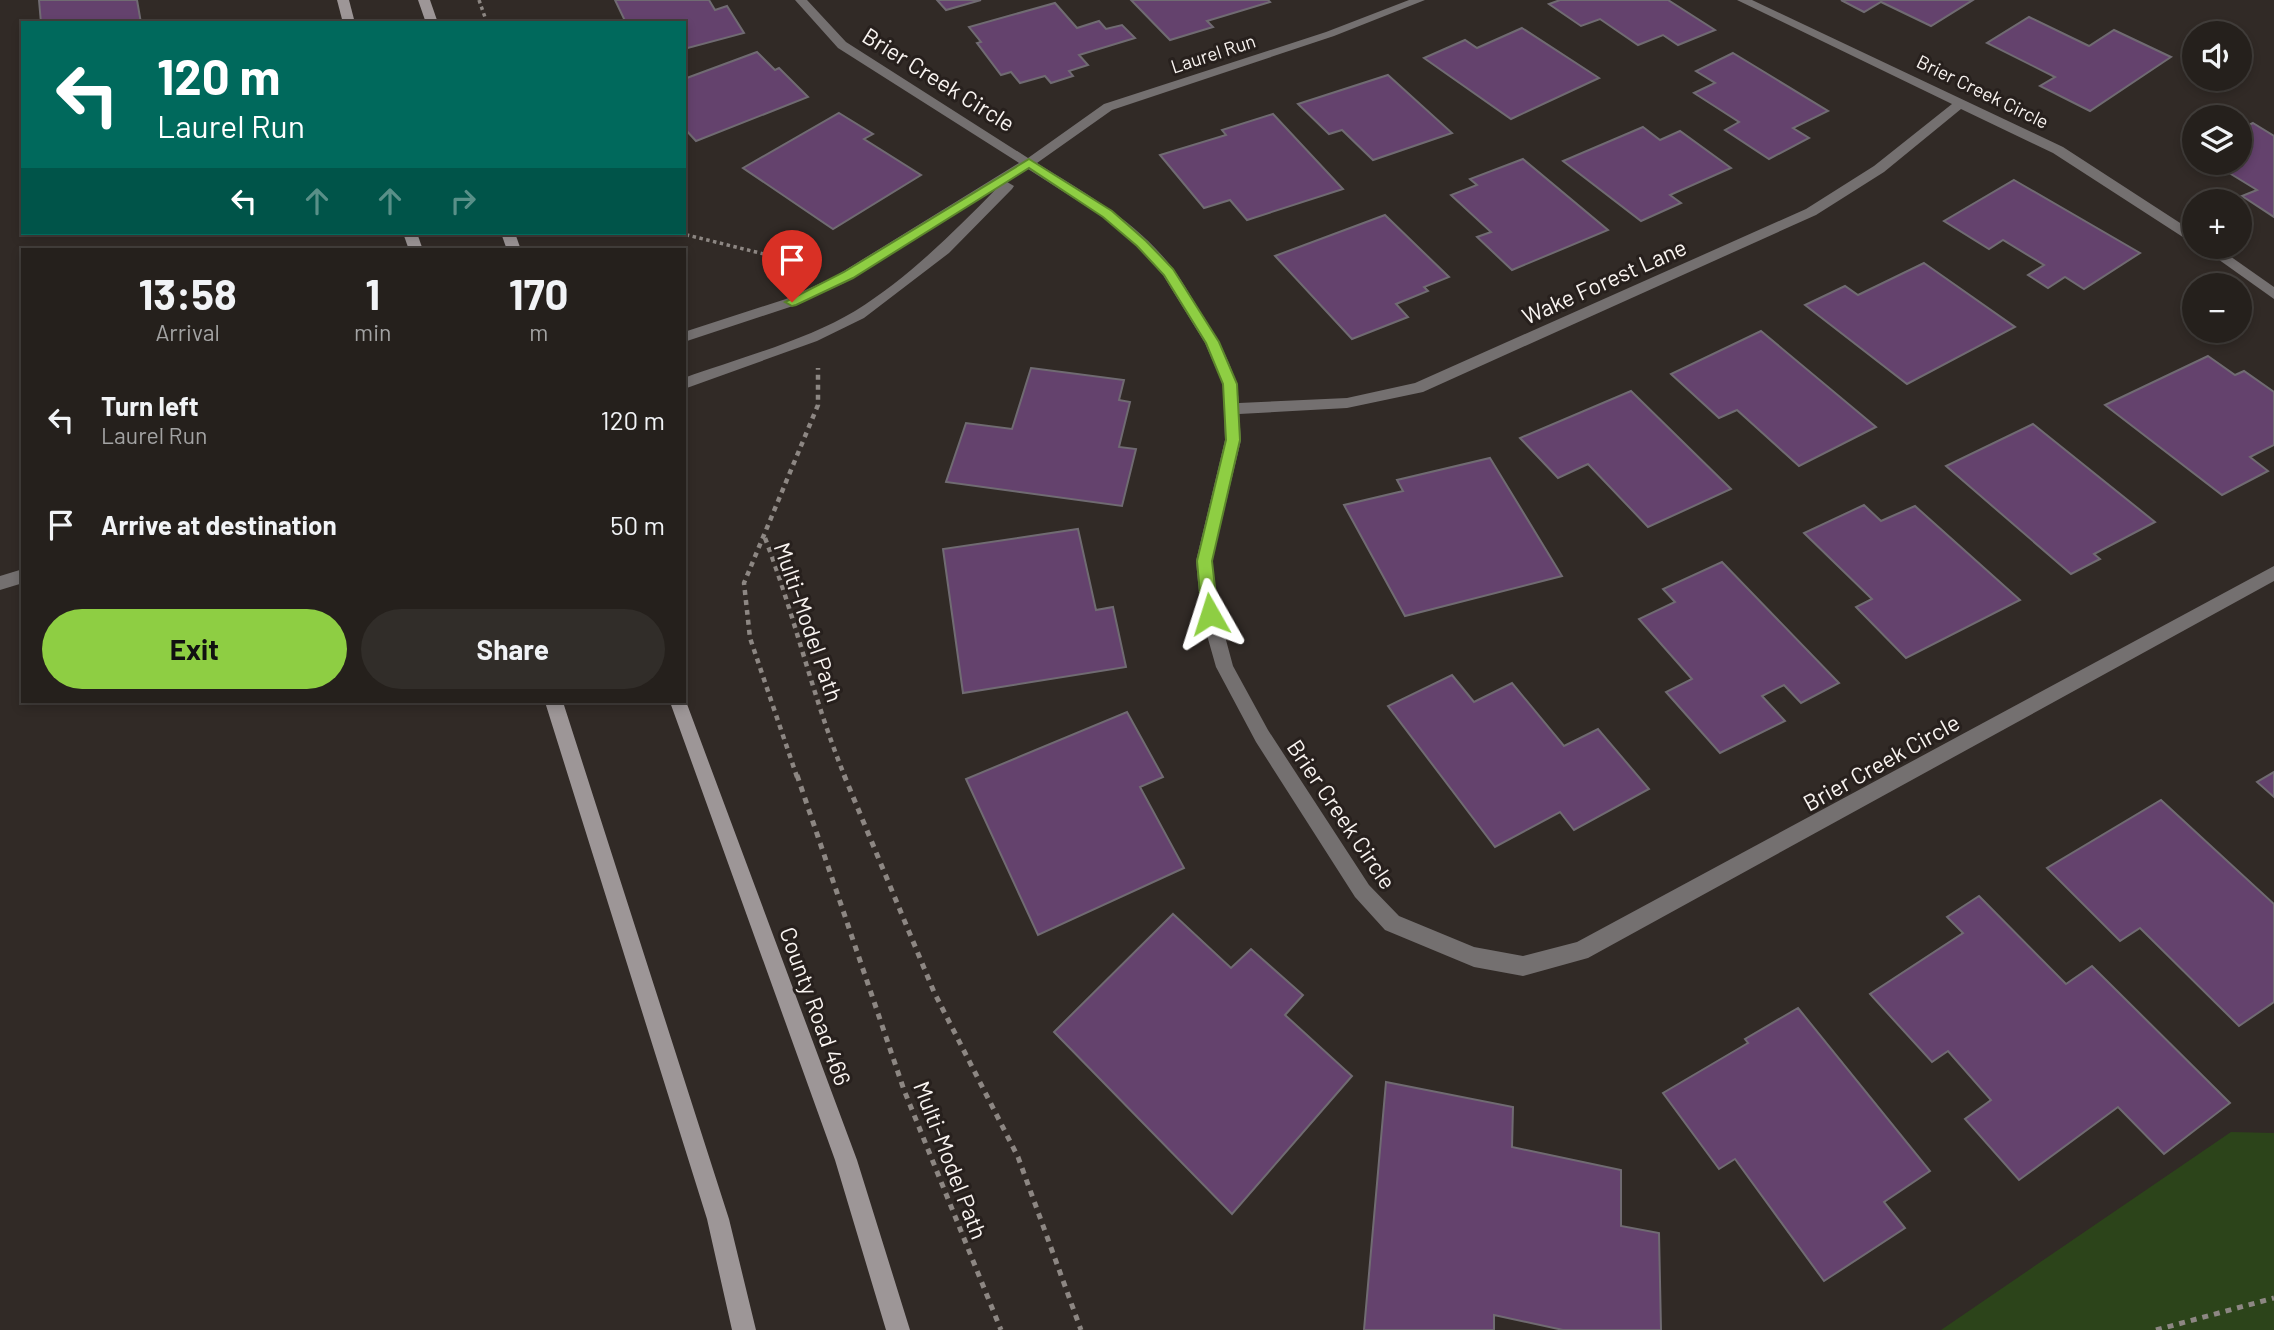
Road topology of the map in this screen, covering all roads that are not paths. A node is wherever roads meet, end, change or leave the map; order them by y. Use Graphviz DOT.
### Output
graph roads {
  1 [pos="343,0"];
  2 [pos="424,0"];
  3 [pos="801,0"];
  4 [pos="1419,0"];
  5 [pos="1742,0"];
  6 [pos="348,21"];
  7 [pos="431,21"];
  8 [pos="1961,103"];
  9 [pos="1029,163"];
  10 [pos="2182,230"];
  11 [pos="2225,259"];
  12 [pos="2274,294"];
  13 [pos="686,336"];
  14 [pos="686,383"];
  15 [pos="1231,409"];
  16 [pos="2274,573"];
  17 [pos="21,577"];
  18 [pos="0,583"];
  19 [pos="554,703"];
  20 [pos="679,703"];
  21 [pos="744,1330"];
  22 [pos="898,1330"];
  1 -- 6 [label="main road"];
  2 -- 7 [label="main road"];
  3 -- 9 [label="street, Brier Creek Circle"];
  4 -- 9 [label="street, Laurel Run"];
  5 -- 8 [label="street, Brier Creek Circle"];
  8 -- 10 [label="street, Brier Creek Circle"];
  8 -- 15 [label="street, Wake Forest Lane"];
  9 -- 13 [label="street, Laurel Run"];
  9 -- 14 [label="street, Laurel Run"];
  9 -- 15 [label="street, Brier Creek Circle"];
  11 -- 12 [label="street"];
  15 -- 16 [label="street, Brier Creek Circle"];
  17 -- 18 [label="street"];
  19 -- 21 [label="main road"];
  20 -- 22 [label="main road, County Road 466"];
}
